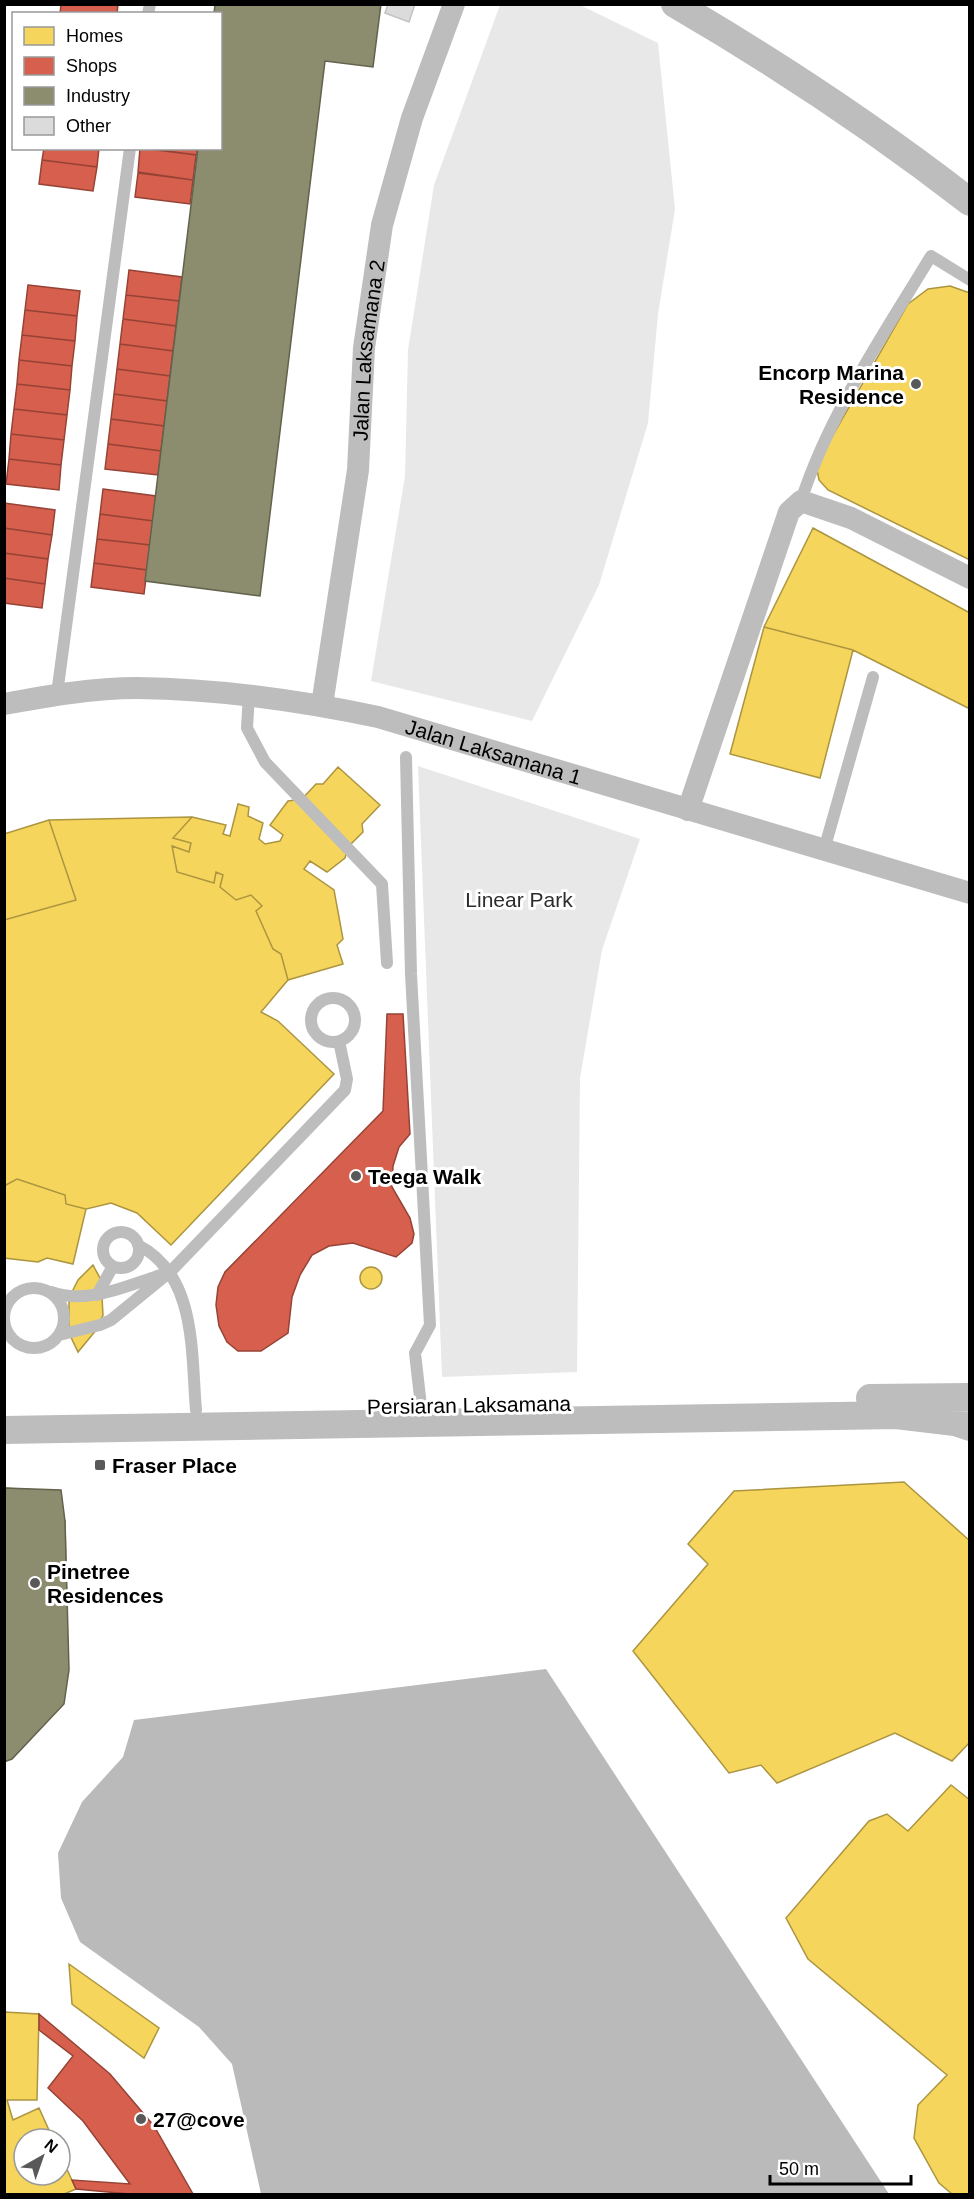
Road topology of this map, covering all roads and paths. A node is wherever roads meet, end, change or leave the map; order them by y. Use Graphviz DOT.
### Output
graph roads {
  1 [pos="454,4"];
  2 [pos="675,4"];
  3 [pos="130,150"];
  4 [pos="969,202"];
  5 [pos="969,280"];
  6 [pos="801,501"];
  7 [pos="969,578"];
  8 [pos="873,677"];
  9 [pos="57,694"];
  10 [pos="249,694"];
  11 [pos="4,704"];
  12 [pos="322,705"];
  13 [pos="406,757"];
  14 [pos="688,810"];
  15 [pos="824,850"];
  16 [pos="969,893"];
  17 [pos="387,963"];
  18 [pos="339,1041"];
  19 [pos="138,1245"];
  20 [pos="113,1266"];
  21 [pos="171,1271"];
  22 [pos="42,1289"];
  23 [pos="97,1295"];
  24 [pos="5,1308"];
  25 [pos="5,1327"];
  26 [pos="59,1335"];
  27 [pos="969,1383"];
  28 [pos="934,1396"];
  29 [pos="969,1397"];
  30 [pos="422,1406"];
  31 [pos="196,1410"];
  32 [pos="4,1414"];
  33 [pos="969,1427"];
  34 [pos="4,1430"];
  1 -- 12 [label="street, Jalan Laksamana 2"];
  2 -- 4 [label="street"];
  3 -- 9 [label="lane"];
  5 -- 6 [label="lane"];
  6 -- 7 [label="street"];
  6 -- 14 [label="street"];
  8 -- 15 [label="lane"];
  9 -- 10 [label="street, Jalan Laksamana 1"];
  9 -- 11 [label="street, Jalan Laksamana 1"];
  10 -- 12 [label="street, Jalan Laksamana 1"];
  10 -- 17 [label="lane"];
  12 -- 14 [label="street, Jalan Laksamana 1"];
  13 -- 30 [label="lane"];
  14 -- 15 [label="street, Jalan Laksamana 1"];
  15 -- 16 [label="street, Jalan Laksamana 1"];
  18 -- 21 [label="lane"];
  19 -- 20 [label="lane"];
  19 -- 20 [label="lane"];
  19 -- 21 [label="lane"];
  20 -- 23 [label="lane"];
  21 -- 23 [label="lane"];
  21 -- 26 [label="lane"];
  21 -- 31 [label="lane"];
  22 -- 23 [label="lane"];
  22 -- 24 [label="lane"];
  22 -- 26 [label="lane"];
  24 -- 25 [label="lane"];
  25 -- 26 [label="lane"];
  27 -- 28 [label="street"];
  28 -- 29 [label="street, Persiaran Laksamana"];
  28 -- 30 [label="street, Persiaran Laksamana"];
  30 -- 31 [label="street, Persiaran Laksamana"];
  31 -- 32 [label="street, Persiaran Laksamana"];
  33 -- 34 [label="street"];
}
